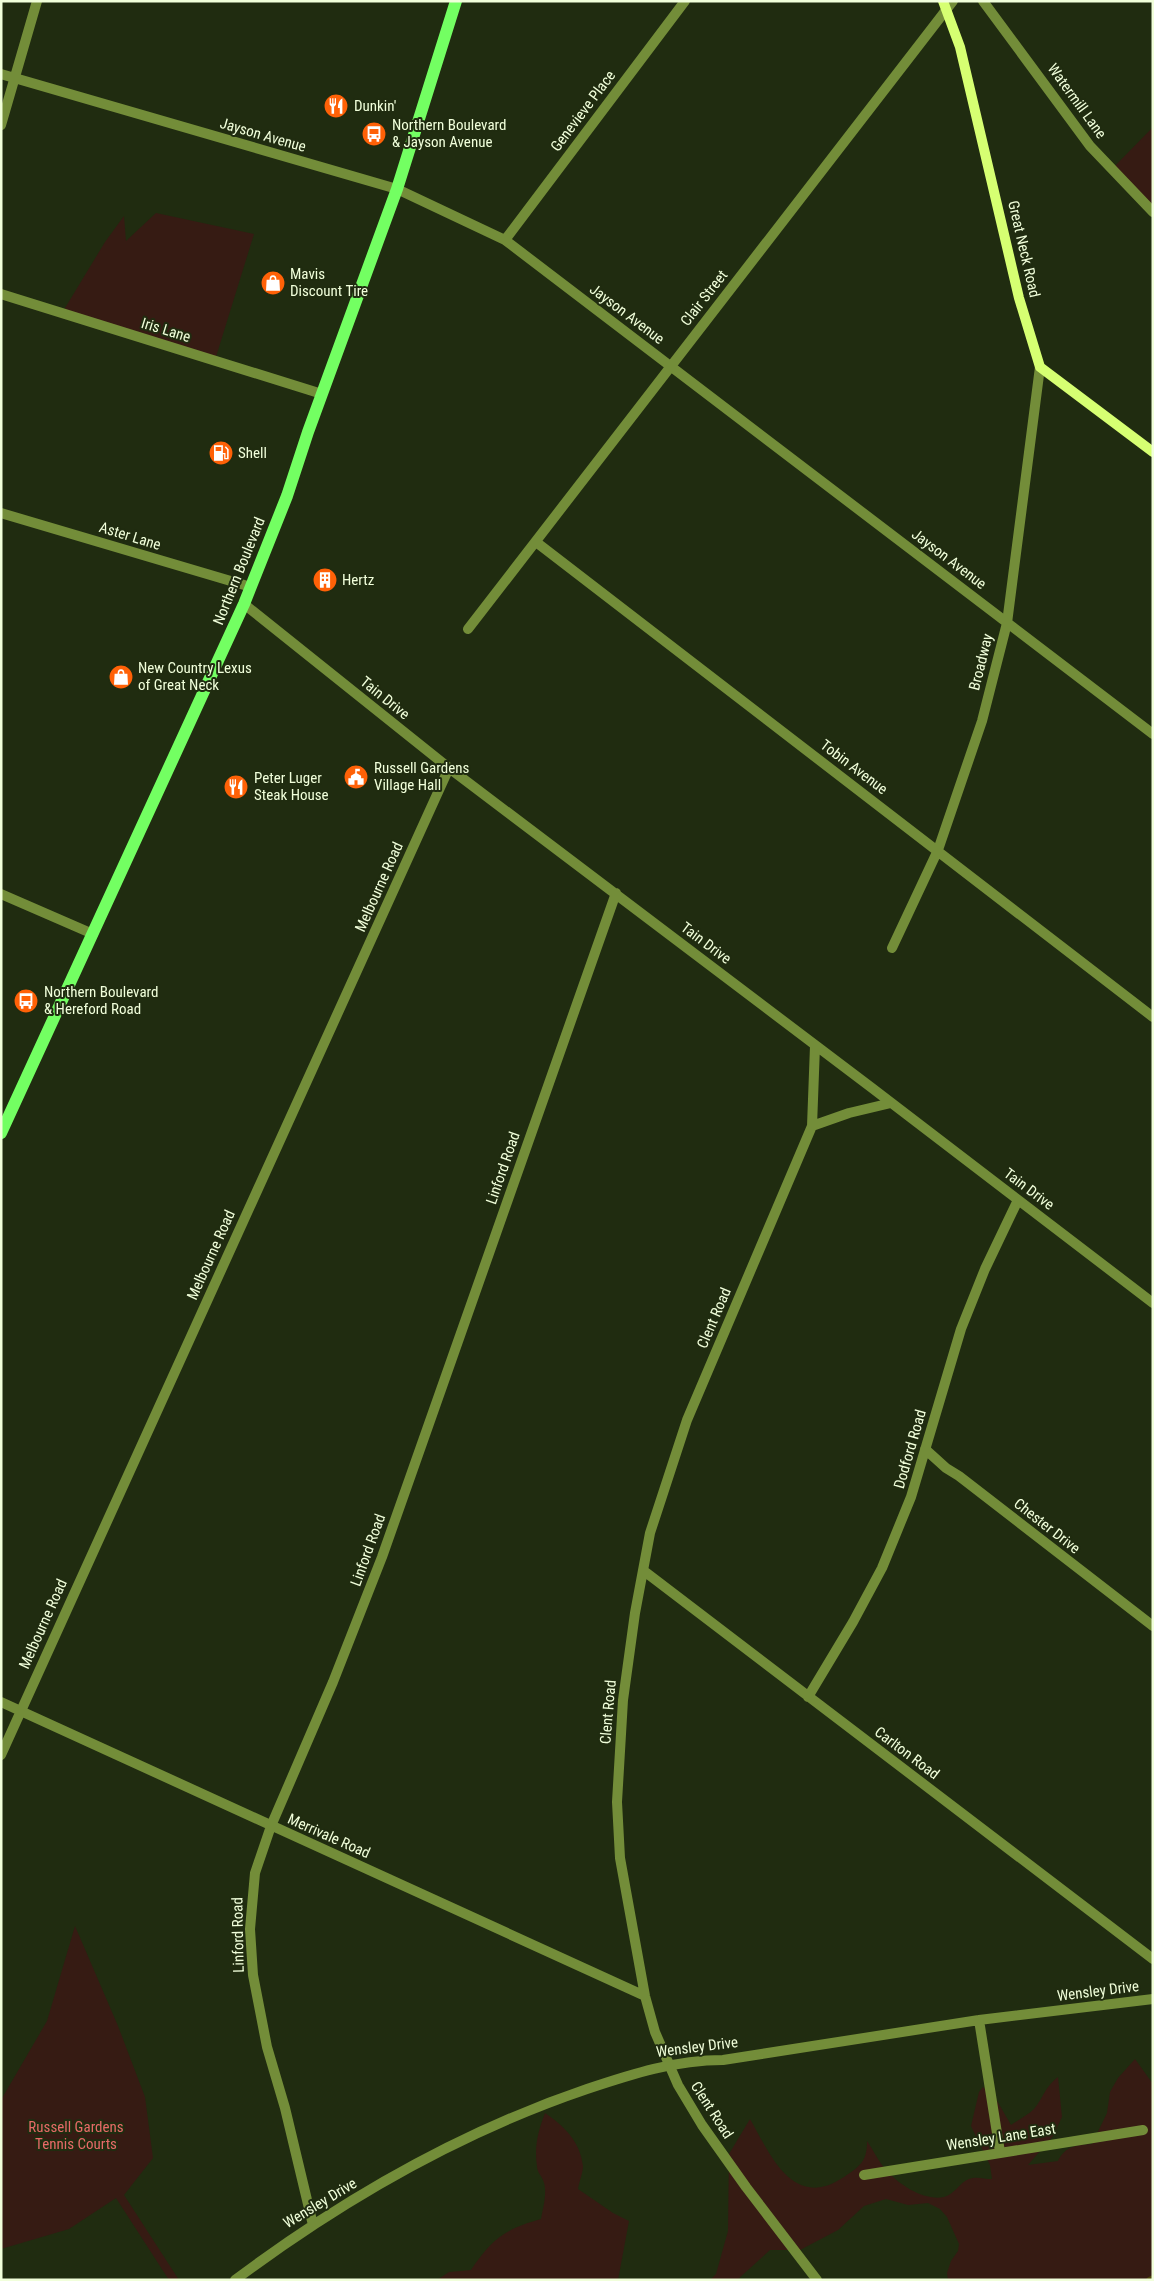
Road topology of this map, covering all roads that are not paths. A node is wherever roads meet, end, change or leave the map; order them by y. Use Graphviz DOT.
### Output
graph roads {
  1 [pos="37,1"];
  2 [pos="456,1"];
  3 [pos="685,1"];
  4 [pos="983,1"];
  5 [pos="948,4"];
  6 [pos="1,74"];
  7 [pos="15,78"];
  8 [pos="1,125"];
  9 [pos="397,190"];
  10 [pos="1153,212"];
  11 [pos="505,240"];
  12 [pos="1,294"];
  13 [pos="671,366"];
  14 [pos="1040,367"];
  15 [pos="322,394"];
  16 [pos="1153,452"];
  17 [pos="1,513"];
  18 [pos="536,542"];
  19 [pos="251,588"];
  20 [pos="244,604"];
  21 [pos="1007,623"];
  22 [pos="468,630"];
  23 [pos="1153,734"];
  24 [pos="449,768"];
  25 [pos="938,850"];
  26 [pos="616,893"];
  27 [pos="1,894"];
  28 [pos="93,934"];
  29 [pos="892,948"];
  30 [pos="1153,1017"];
  31 [pos="815,1046"];
  32 [pos="891,1102"];
  33 [pos="812,1126"];
  34 [pos="1,1133"];
  35 [pos="1018,1200"];
  36 [pos="1153,1303"];
  37 [pos="925,1449"];
  38 [pos="644,1570"];
  39 [pos="1153,1626"];
  40 [pos="808,1697"];
  41 [pos="1,1702"];
  42 [pos="20,1711"];
  43 [pos="1,1755"];
  44 [pos="272,1826"];
  45 [pos="1153,1958"];
  46 [pos="645,1996"];
  47 [pos="1153,1999"];
  48 [pos="979,2020"];
  49 [pos="669,2065"];
  50 [pos="1143,2130"];
  51 [pos="1000,2152"];
  52 [pos="864,2175"];
  53 [pos="313,2225"];
  54 [pos="235,2280"];
  55 [pos="817,2280"];
  1 -- 7 [label="street"];
  2 -- 9 [label="main road, Northern Boulevard"];
  3 -- 11 [label="street, Genevieve Place"];
  4 -- 10 [label="street, Watermill Lane"];
  5 -- 13 [label="street, Clair Street"];
  5 -- 14 [label="main road, Great Neck Road"];
  6 -- 7 [label="street, Jayson Avenue"];
  7 -- 8 [label="street"];
  7 -- 9 [label="street, Jayson Avenue"];
  9 -- 11 [label="street, Jayson Avenue"];
  9 -- 15 [label="main road, Northern Boulevard"];
  11 -- 13 [label="street, Jayson Avenue"];
  12 -- 15 [label="street, Iris Lane"];
  13 -- 18 [label="street, Clair Street"];
  13 -- 21 [label="street, Jayson Avenue"];
  14 -- 16 [label="main road"];
  14 -- 21 [label="street, Broadway"];
  15 -- 19 [label="main road, Northern Boulevard"];
  17 -- 19 [label="street, Aster Lane"];
  18 -- 22 [label="street, Clair Street"];
  18 -- 25 [label="street, Tobin Avenue"];
  19 -- 20 [label="main road, Northern Boulevard"];
  20 -- 24 [label="street, Tain Drive"];
  20 -- 28 [label="main road, Northern Boulevard"];
  21 -- 23 [label="street, Jayson Avenue"];
  21 -- 25 [label="street, Broadway"];
  24 -- 26 [label="street, Tain Drive"];
  24 -- 42 [label="street, Melbourne Road"];
  25 -- 29 [label="street, Broadway"];
  25 -- 30 [label="street, Tobin Avenue"];
  26 -- 31 [label="street, Tain Drive"];
  26 -- 44 [label="street, Linford Road"];
  27 -- 28 [label="street"];
  28 -- 34 [label="main road, Northern Boulevard"];
  31 -- 32 [label="street, Tain Drive"];
  31 -- 33 [label="street, Clent Road"];
  32 -- 33 [label="street"];
  32 -- 35 [label="street, Tain Drive"];
  33 -- 38 [label="street, Clent Road"];
  35 -- 36 [label="street, Tain Drive"];
  35 -- 37 [label="street, Dodford Road"];
  37 -- 39 [label="street, Chester Drive"];
  37 -- 40 [label="street, Dodford Road"];
  38 -- 40 [label="street, Carlton Road"];
  38 -- 46 [label="street, Clent Road"];
  40 -- 45 [label="street, Carlton Road"];
  41 -- 42 [label="street, Merrivale Road"];
  42 -- 43 [label="street, Melbourne Road"];
  42 -- 44 [label="street, Merrivale Road"];
  44 -- 46 [label="street, Merrivale Road"];
  44 -- 53 [label="street, Linford Road"];
  46 -- 49 [label="street, Clent Road"];
  47 -- 48 [label="street, Wensley Drive"];
  48 -- 49 [label="street, Wensley Drive"];
  48 -- 51 [label="street"];
  49 -- 53 [label="street, Wensley Drive"];
  49 -- 55 [label="street, Clent Road"];
  50 -- 51 [label="street, Wensley Lane East"];
  51 -- 52 [label="street, Wensley Lane East"];
  53 -- 54 [label="street, Wensley Drive"];
}
